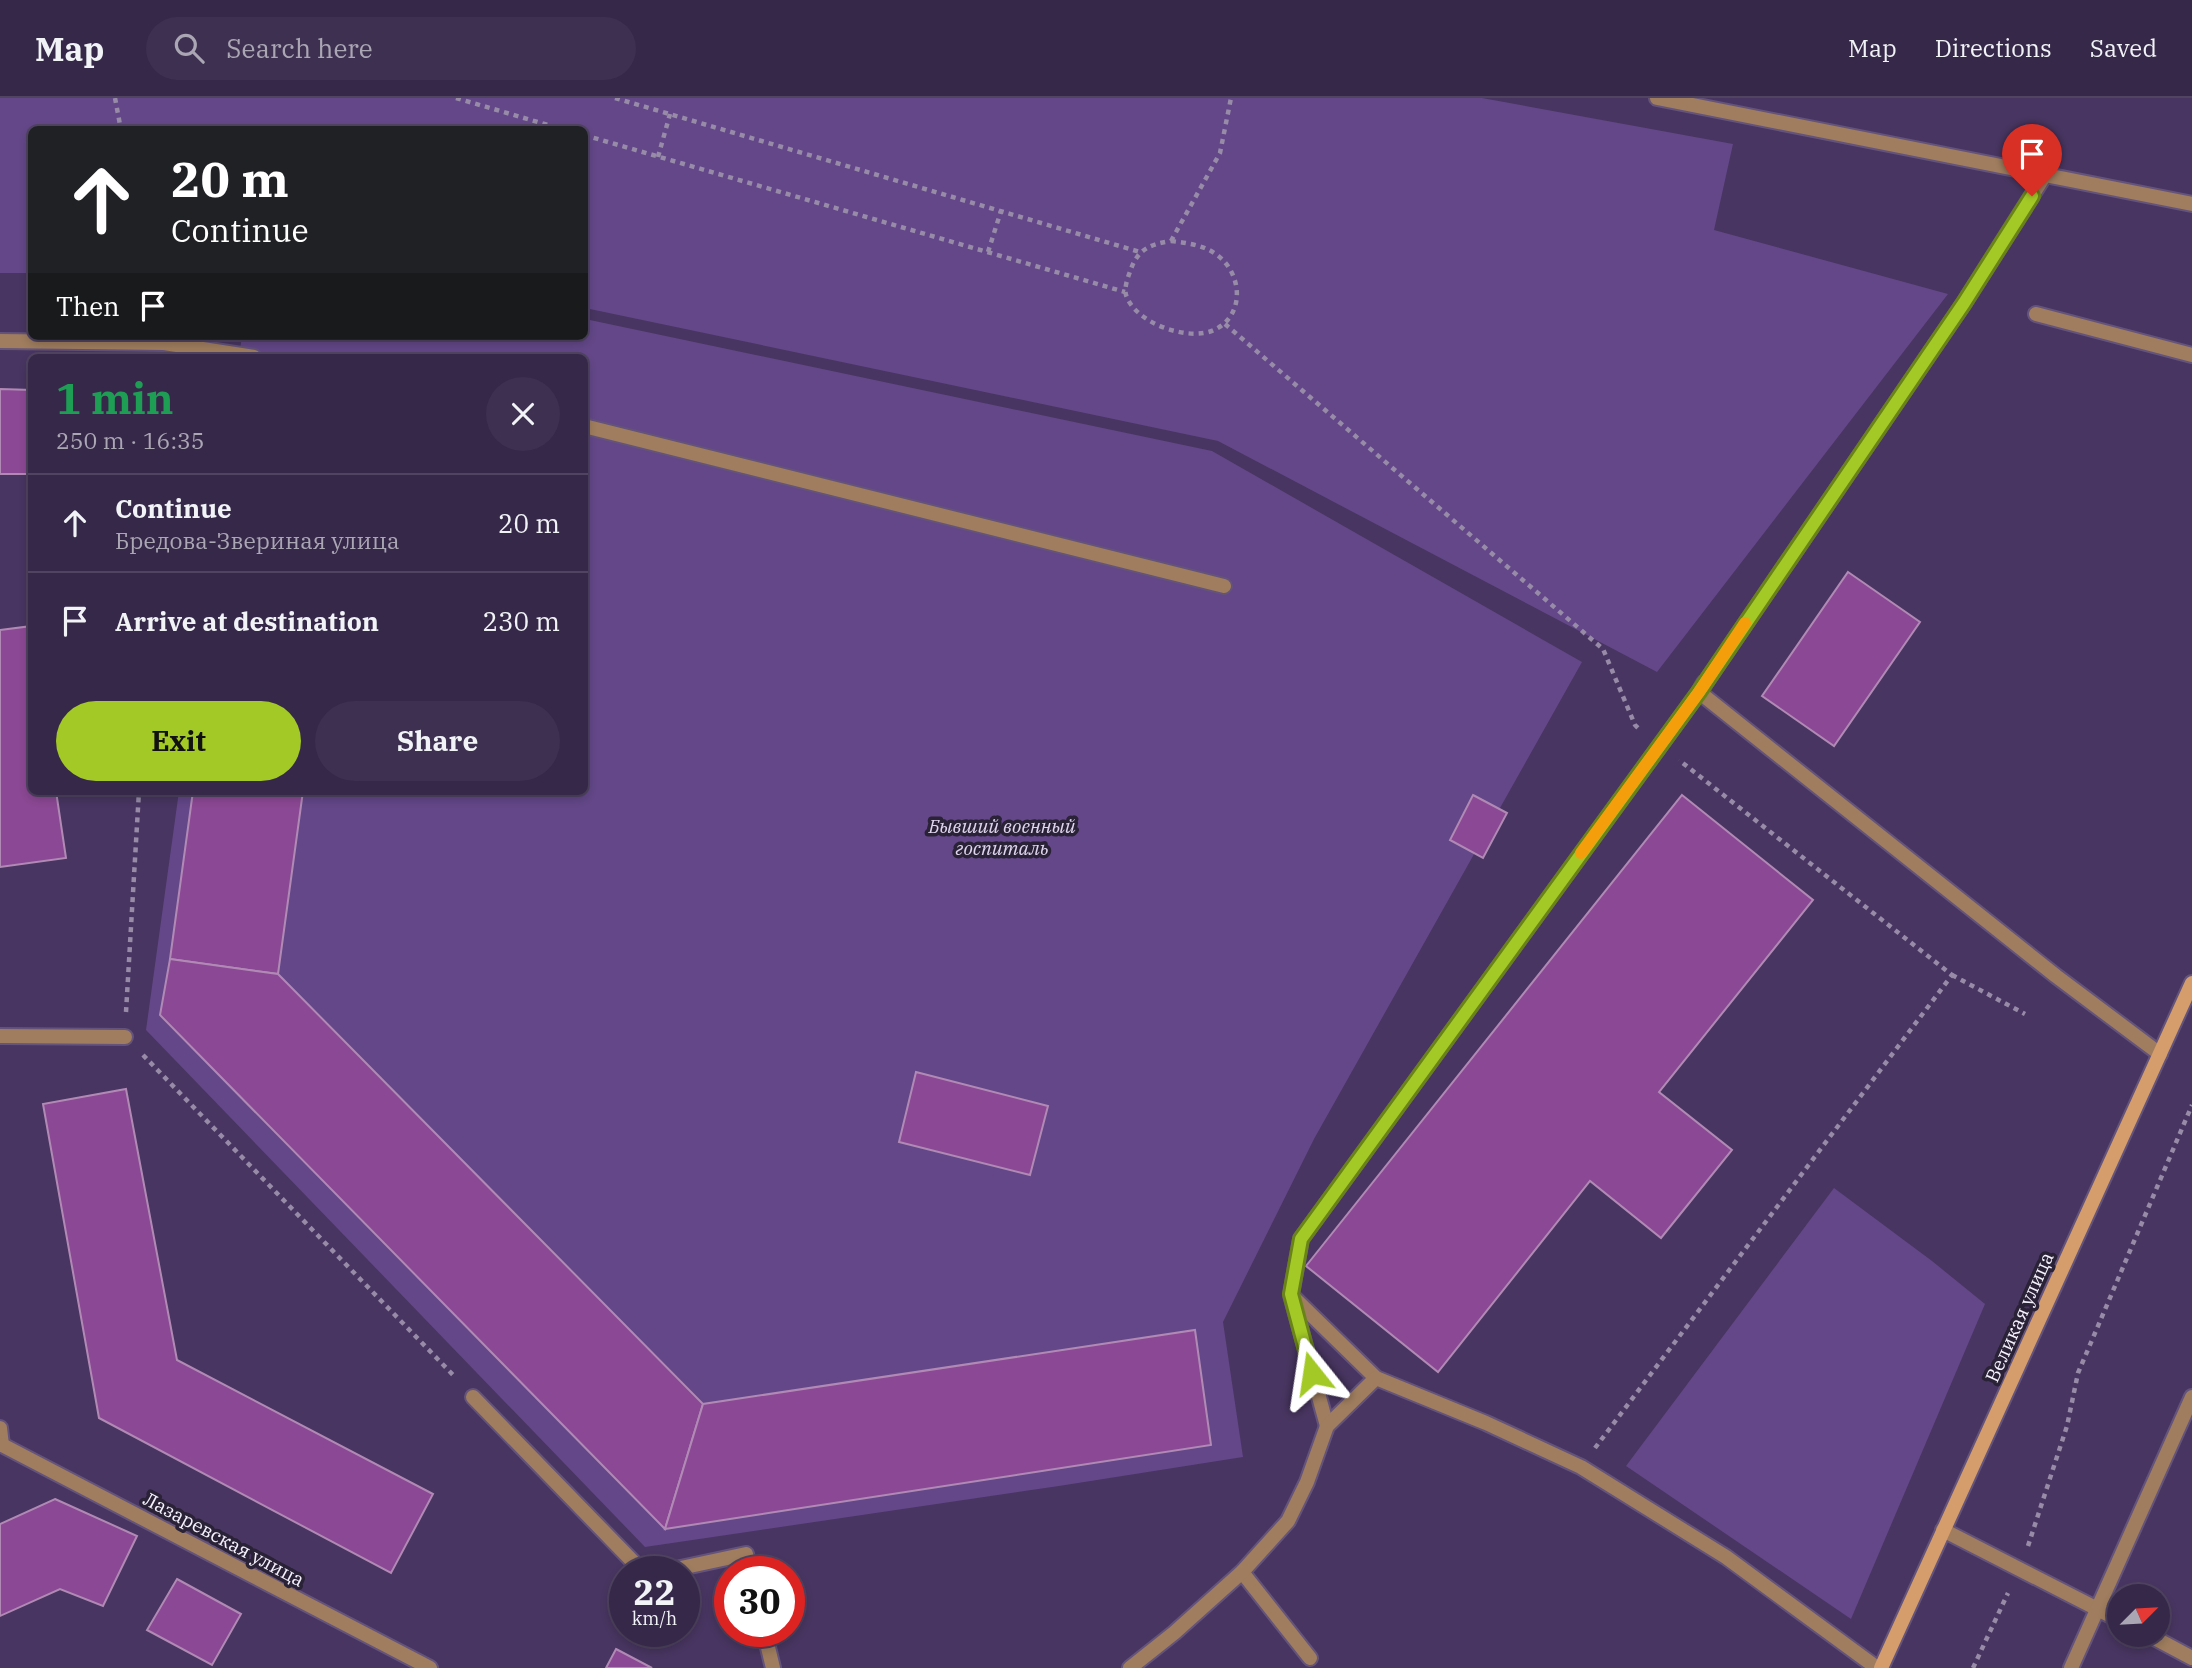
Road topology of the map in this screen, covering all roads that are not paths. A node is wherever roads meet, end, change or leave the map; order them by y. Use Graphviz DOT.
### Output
graph roads {
  1 [pos="1657,98"];
  2 [pos="2045,175"];
  3 [pos="2192,204"];
  4 [pos="2036,314"];
  5 [pos="0,341"];
  6 [pos="236,354"];
  7 [pos="2192,355"];
  8 [pos="588,427"];
  9 [pos="1224,586"];
  10 [pos="1703,686"];
  11 [pos="2192,983"];
  12 [pos="0,1035"];
  13 [pos="125,1037"];
  14 [pos="2160,1054"];
  15 [pos="1291,1294"];
  16 [pos="1376,1378"];
  17 [pos="473,1397"];
  18 [pos="2192,1397"];
  19 [pos="1327,1426"];
  20 [pos="0,1428"];
  21 [pos="1,1446"];
  22 [pos="1943,1530"];
  23 [pos="627,1556"];
  24 [pos="1242,1572"];
  25 [pos="2098,1609"];
  26 [pos="2107,1614"];
  27 [pos="2170,1646"];
  28 [pos="768,1647"];
  29 [pos="1310,1658"];
  30 [pos="2192,1658"];
  31 [pos="430,1668"];
  32 [pos="773,1668"];
  33 [pos="1130,1668"];
  34 [pos="1879,1668"];
  35 [pos="2071,1668"];
  1 -- 2 [label="street"];
  2 -- 3 [label="street"];
  2 -- 10 [label="street"];
  4 -- 7 [label="street"];
  5 -- 6 [label="street"];
  8 -- 9 [label="street"];
  10 -- 14 [label="street"];
  10 -- 15 [label="street"];
  11 -- 14 [label="main road, Великая улица"];
  12 -- 13 [label="street"];
  14 -- 22 [label="main road, Великая улица"];
  15 -- 16 [label="street"];
  15 -- 19 [label="street"];
  16 -- 19 [label="street"];
  16 -- 34 [label="street"];
  17 -- 23 [label="street"];
  18 -- 25 [label="street"];
  19 -- 24 [label="street"];
  20 -- 21 [label="street"];
  21 -- 31 [label="street, Лазаревская улица"];
  22 -- 25 [label="street"];
  22 -- 34 [label="main road, Великая улица"];
  24 -- 29 [label="street"];
  24 -- 33 [label="street"];
  25 -- 26 [label="street"];
  25 -- 35 [label="street"];
  27 -- 30 [label="street"];
  28 -- 32 [label="street"];
}
